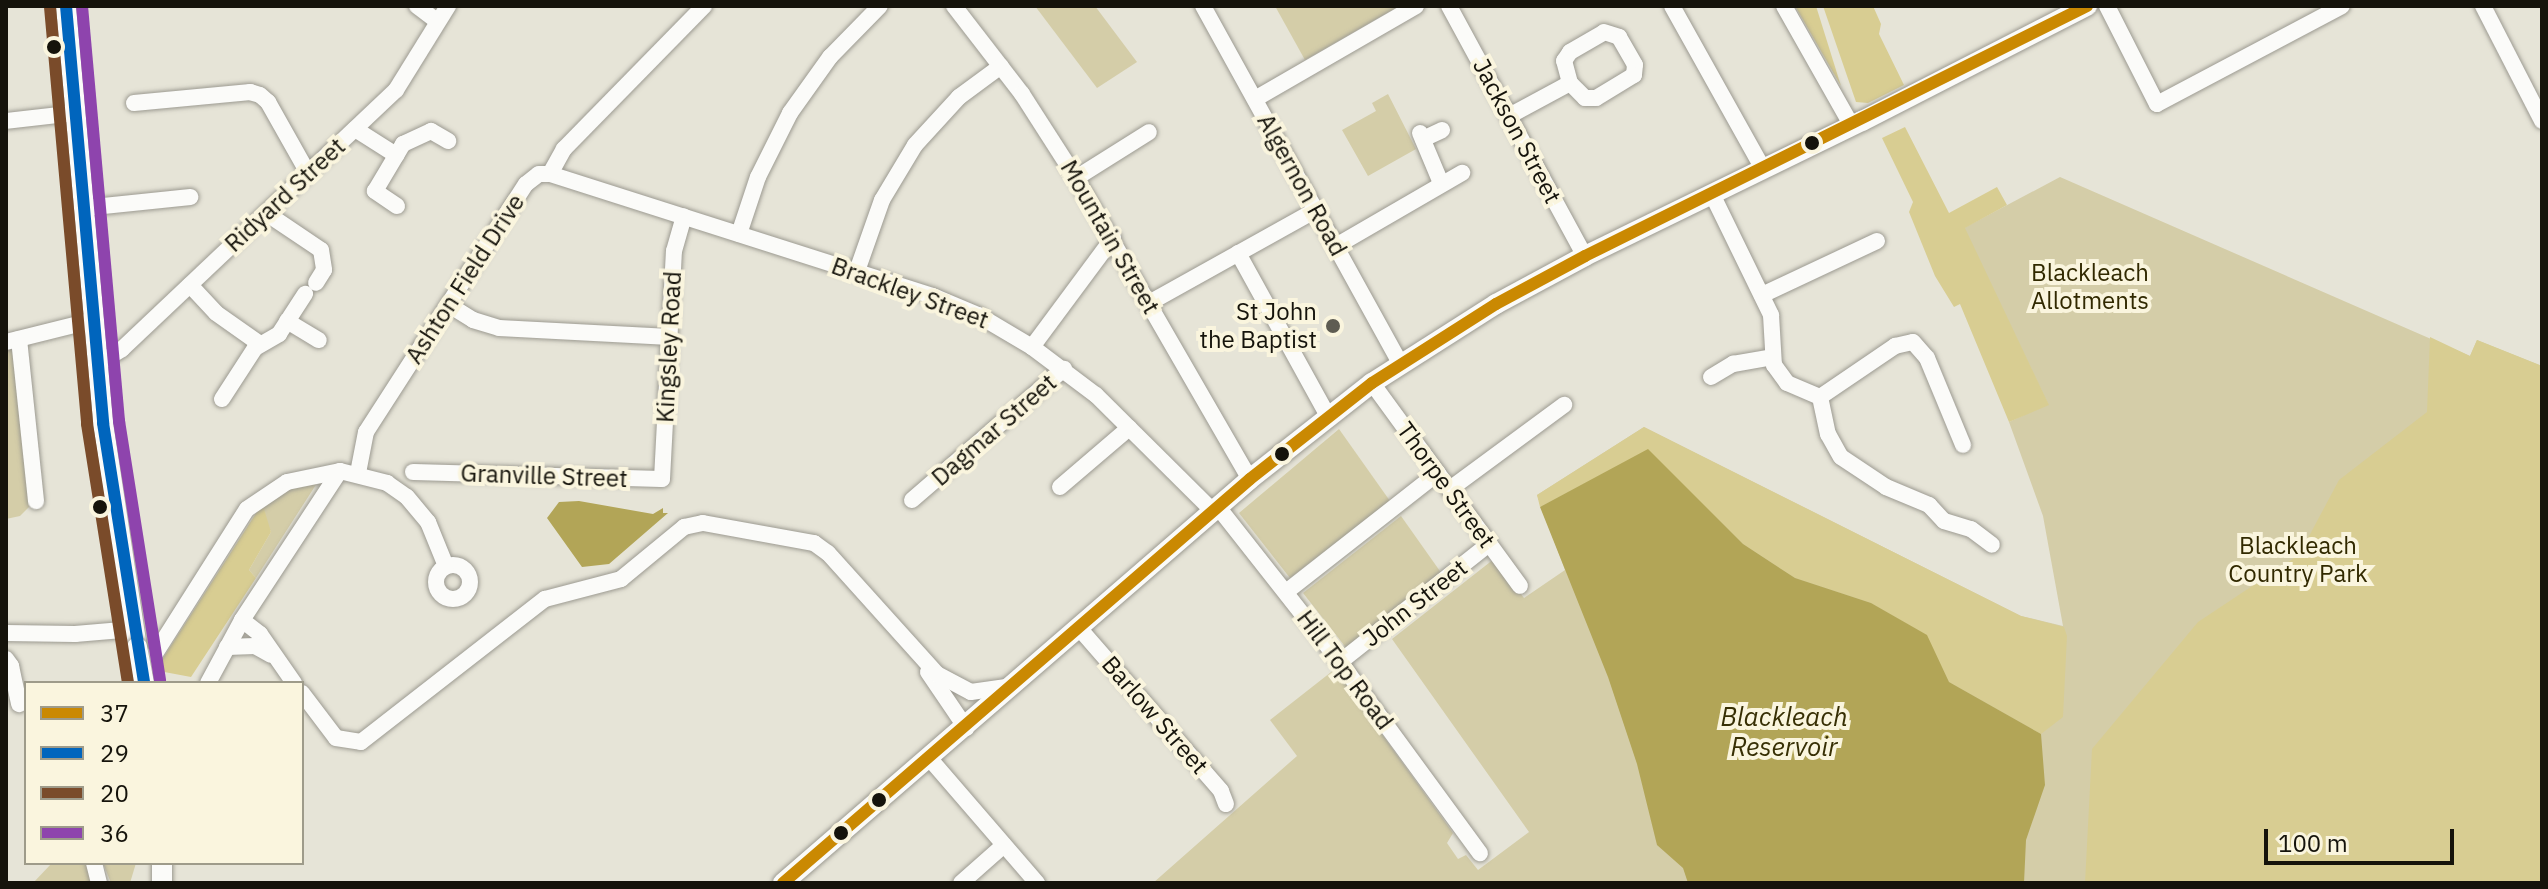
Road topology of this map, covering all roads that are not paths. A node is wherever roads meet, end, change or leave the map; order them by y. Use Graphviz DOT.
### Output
graph roads {
  1 [pos="66,6"];
  2 [pos="417,6"];
  3 [pos="448,6"];
  4 [pos="704,6"];
  5 [pos="880,6"];
  6 [pos="954,6"];
  7 [pos="1203,6"];
  8 [pos="1416,6"];
  9 [pos="1449,6"];
  10 [pos="1672,6"];
  11 [pos="1784,6"];
  12 [pos="2087,6"];
  13 [pos="2107,6"];
  14 [pos="2342,6"];
  15 [pos="2486,7"];
  16 [pos="2314,13"];
  17 [pos="437,21"];
  18 [pos="1001,66"];
  19 [pos="1570,83"];
  20 [pos="142,99"];
  21 [pos="1255,99"];
  22 [pos="76,113"];
  23 [pos="1509,116"];
  24 [pos="6,121"];
  25 [pos="2542,121"];
  26 [pos="1857,124"];
  27 [pos="355,129"];
  28 [pos="1442,130"];
  29 [pos="1149,132"];
  30 [pos="448,141"];
  31 [pos="396,155"];
  32 [pos="1763,169"];
  33 [pos="308,173"];
  34 [pos="1462,173"];
  35 [pos="550,174"];
  36 [pos="1076,178"];
  37 [pos="1441,183"];
  38 [pos="1712,194"];
  39 [pos="190,197"];
  40 [pos="397,206"];
  41 [pos="84,208"];
  42 [pos="1316,210"];
  43 [pos="266,213"];
  44 [pos="684,216"];
  45 [pos="739,234"];
  46 [pos="1113,238"];
  47 [pos="1876,241"];
  48 [pos="1336,246"];
  49 [pos="1238,253"];
  50 [pos="1585,256"];
  51 [pos="857,271"];
  52 [pos="190,285"];
  53 [pos="1762,295"];
  54 [pos="1149,303"];
  55 [pos="449,305"];
  56 [pos="94,320"];
  57 [pos="287,321"];
  58 [pos="670,337"];
  59 [pos="12,340"];
  60 [pos="319,340"];
  61 [pos="260,344"];
  62 [pos="1032,347"];
  63 [pos="1772,357"];
  64 [pos="98,364"];
  65 [pos="1401,364"];
  66 [pos="1064,369"];
  67 [pos="1709,379"];
  68 [pos="1372,383"];
  69 [pos="1820,397"];
  70 [pos="222,399"];
  71 [pos="1564,405"];
  72 [pos="1328,416"];
  73 [pos="1129,428"];
  74 [pos="1963,445"];
  75 [pos="340,471"];
  76 [pos="358,473"];
  77 [pos="1438,473"];
  78 [pos="422,478"];
  79 [pos="662,479"];
  80 [pos="1250,479"];
  81 [pos="1072,483"];
  82 [pos="1450,489"];
  83 [pos="36,501"];
  84 [pos="935,506"];
  85 [pos="1215,509"];
  86 [pos="1981,513"];
  87 [pos="1971,529"];
  88 [pos="1489,544"];
  89 [pos="1992,545"];
  90 [pos="446,566"];
  91 [pos="1520,586"];
  92 [pos="1286,592"];
  93 [pos="242,620"];
  94 [pos="1079,628"];
  95 [pos="6,633"];
  96 [pos="135,638"];
  97 [pos="227,647"];
  98 [pos="913,651"];
  99 [pos="6,659"];
  100 [pos="1340,662"];
  101 [pos="280,664"];
  102 [pos="937,674"];
  103 [pos="137,681"];
  104 [pos="144,681"];
  105 [pos="208,681"];
  106 [pos="293,681"];
  107 [pos="1014,686"];
  108 [pos="304,696"];
  109 [pos="19,704"];
  110 [pos="971,724"];
  111 [pos="930,759"];
  112 [pos="1226,804"];
  113 [pos="1004,845"];
  114 [pos="1480,853"];
  115 [pos="783,883"];
  116 [pos="961,883"];
  117 [pos="1037,883"];
  1 -- 22 [label="main road"];
  2 -- 17 [label="street"];
  3 -- 17 [label="street, Ridyard Street"];
  4 -- 35 [label="street, Ashton Field Drive"];
  5 -- 45 [label="street"];
  6 -- 18 [label="street, Mountain Street"];
  7 -- 21 [label="street, Algernon Road"];
  8 -- 21 [label="street"];
  9 -- 23 [label="street, Jackson Street"];
  10 -- 32 [label="street"];
  11 -- 26 [label="street"];
  12 -- 26 [label="main road"];
  13 -- 16 [label="street"];
  14 -- 16 [label="street"];
  15 -- 25 [label="street"];
  17 -- 27 [label="street, Ridyard Street"];
  18 -- 36 [label="street, Mountain Street"];
  18 -- 51 [label="street"];
  19 -- 19 [label="street"];
  19 -- 23 [label="street"];
  20 -- 33 [label="street"];
  21 -- 42 [label="street, Algernon Road"];
  22 -- 24 [label="street"];
  22 -- 41 [label="main road"];
  23 -- 50 [label="street, Jackson Street"];
  26 -- 32 [label="main road"];
  27 -- 31 [label="street"];
  27 -- 33 [label="street, Ridyard Street"];
  28 -- 37 [label="street"];
  29 -- 36 [label="street"];
  30 -- 31 [label="street"];
  31 -- 40 [label="street"];
  32 -- 38 [label="main road"];
  33 -- 43 [label="street, Ridyard Street"];
  34 -- 37 [label="street"];
  35 -- 44 [label="street, Brackley Street"];
  35 -- 55 [label="street, Ashton Field Drive"];
  36 -- 46 [label="street, Mountain Street"];
  37 -- 48 [label="street"];
  38 -- 50 [label="main road"];
  38 -- 53 [label="street"];
  39 -- 41 [label="street"];
  41 -- 56 [label="main road"];
  42 -- 48 [label="street, Algernon Road"];
  42 -- 49 [label="street"];
  43 -- 52 [label="street, Ridyard Street"];
  43 -- 57 [label="street"];
  44 -- 45 [label="street, Brackley Street"];
  44 -- 58 [label="street, Kingsley Road"];
  45 -- 51 [label="street, Brackley Street"];
  46 -- 54 [label="street, Mountain Street"];
  46 -- 62 [label="street"];
  47 -- 53 [label="street"];
  48 -- 65 [label="street, Algernon Road"];
  49 -- 54 [label="street"];
  49 -- 72 [label="street"];
  50 -- 65 [label="main road"];
  51 -- 62 [label="street, Brackley Street"];
  52 -- 61 [label="street"];
  52 -- 64 [label="street, Ridyard Street"];
  53 -- 63 [label="street"];
  54 -- 80 [label="street, Mountain Street"];
  55 -- 58 [label="street"];
  55 -- 76 [label="street, Ashton Field Drive"];
  56 -- 59 [label="street"];
  56 -- 64 [label="main road"];
  57 -- 60 [label="street"];
  57 -- 61 [label="street"];
  58 -- 79 [label="street, Kingsley Road"];
  59 -- 83 [label="street"];
  61 -- 70 [label="street"];
  62 -- 66 [label="street, Brackley Street"];
  63 -- 67 [label="street"];
  63 -- 69 [label="street"];
  64 -- 96 [label="main road"];
  65 -- 68 [label="main road"];
  66 -- 73 [label="street, Brackley Street"];
  66 -- 84 [label="street, Dagmar Street"];
  68 -- 72 [label="main road"];
  68 -- 77 [label="street, Thorpe Street"];
  69 -- 74 [label="street"];
  69 -- 87 [label="street"];
  71 -- 82 [label="street"];
  72 -- 80 [label="main road"];
  73 -- 81 [label="street"];
  73 -- 85 [label="street, Brackley Street"];
  75 -- 76 [label="street"];
  75 -- 93 [label="street"];
  75 -- 103 [label="street"];
  76 -- 90 [label="street"];
  77 -- 82 [label="street, Thorpe Street"];
  77 -- 92 [label="street"];
  78 -- 79 [label="street, Granville Street"];
  80 -- 85 [label="main road"];
  82 -- 88 [label="street, Thorpe Street"];
  85 -- 92 [label="street, Hill Top Road"];
  85 -- 94 [label="main road"];
  86 -- 87 [label="street"];
  87 -- 89 [label="street"];
  88 -- 91 [label="street, Thorpe Street"];
  88 -- 100 [label="street, John Street"];
  92 -- 100 [label="street, Hill Top Road"];
  93 -- 97 [label="street"];
  93 -- 101 [label="street"];
  94 -- 107 [label="main road"];
  94 -- 112 [label="street, Barlow Street"];
  95 -- 96 [label="street"];
  96 -- 104 [label="main road, bridge"];
  97 -- 101 [label="street"];
  97 -- 105 [label="street"];
  98 -- 102 [label="street"];
  98 -- 108 [label="street"];
  98 -- 110 [label="street"];
  99 -- 109 [label="street"];
  100 -- 114 [label="street, Hill Top Road"];
  101 -- 106 [label="street"];
  102 -- 107 [label="street"];
  102 -- 110 [label="street"];
  107 -- 110 [label="main road"];
  110 -- 111 [label="main road"];
  111 -- 113 [label="street"];
  111 -- 115 [label="main road"];
  113 -- 116 [label="street"];
  113 -- 117 [label="street"];
}
